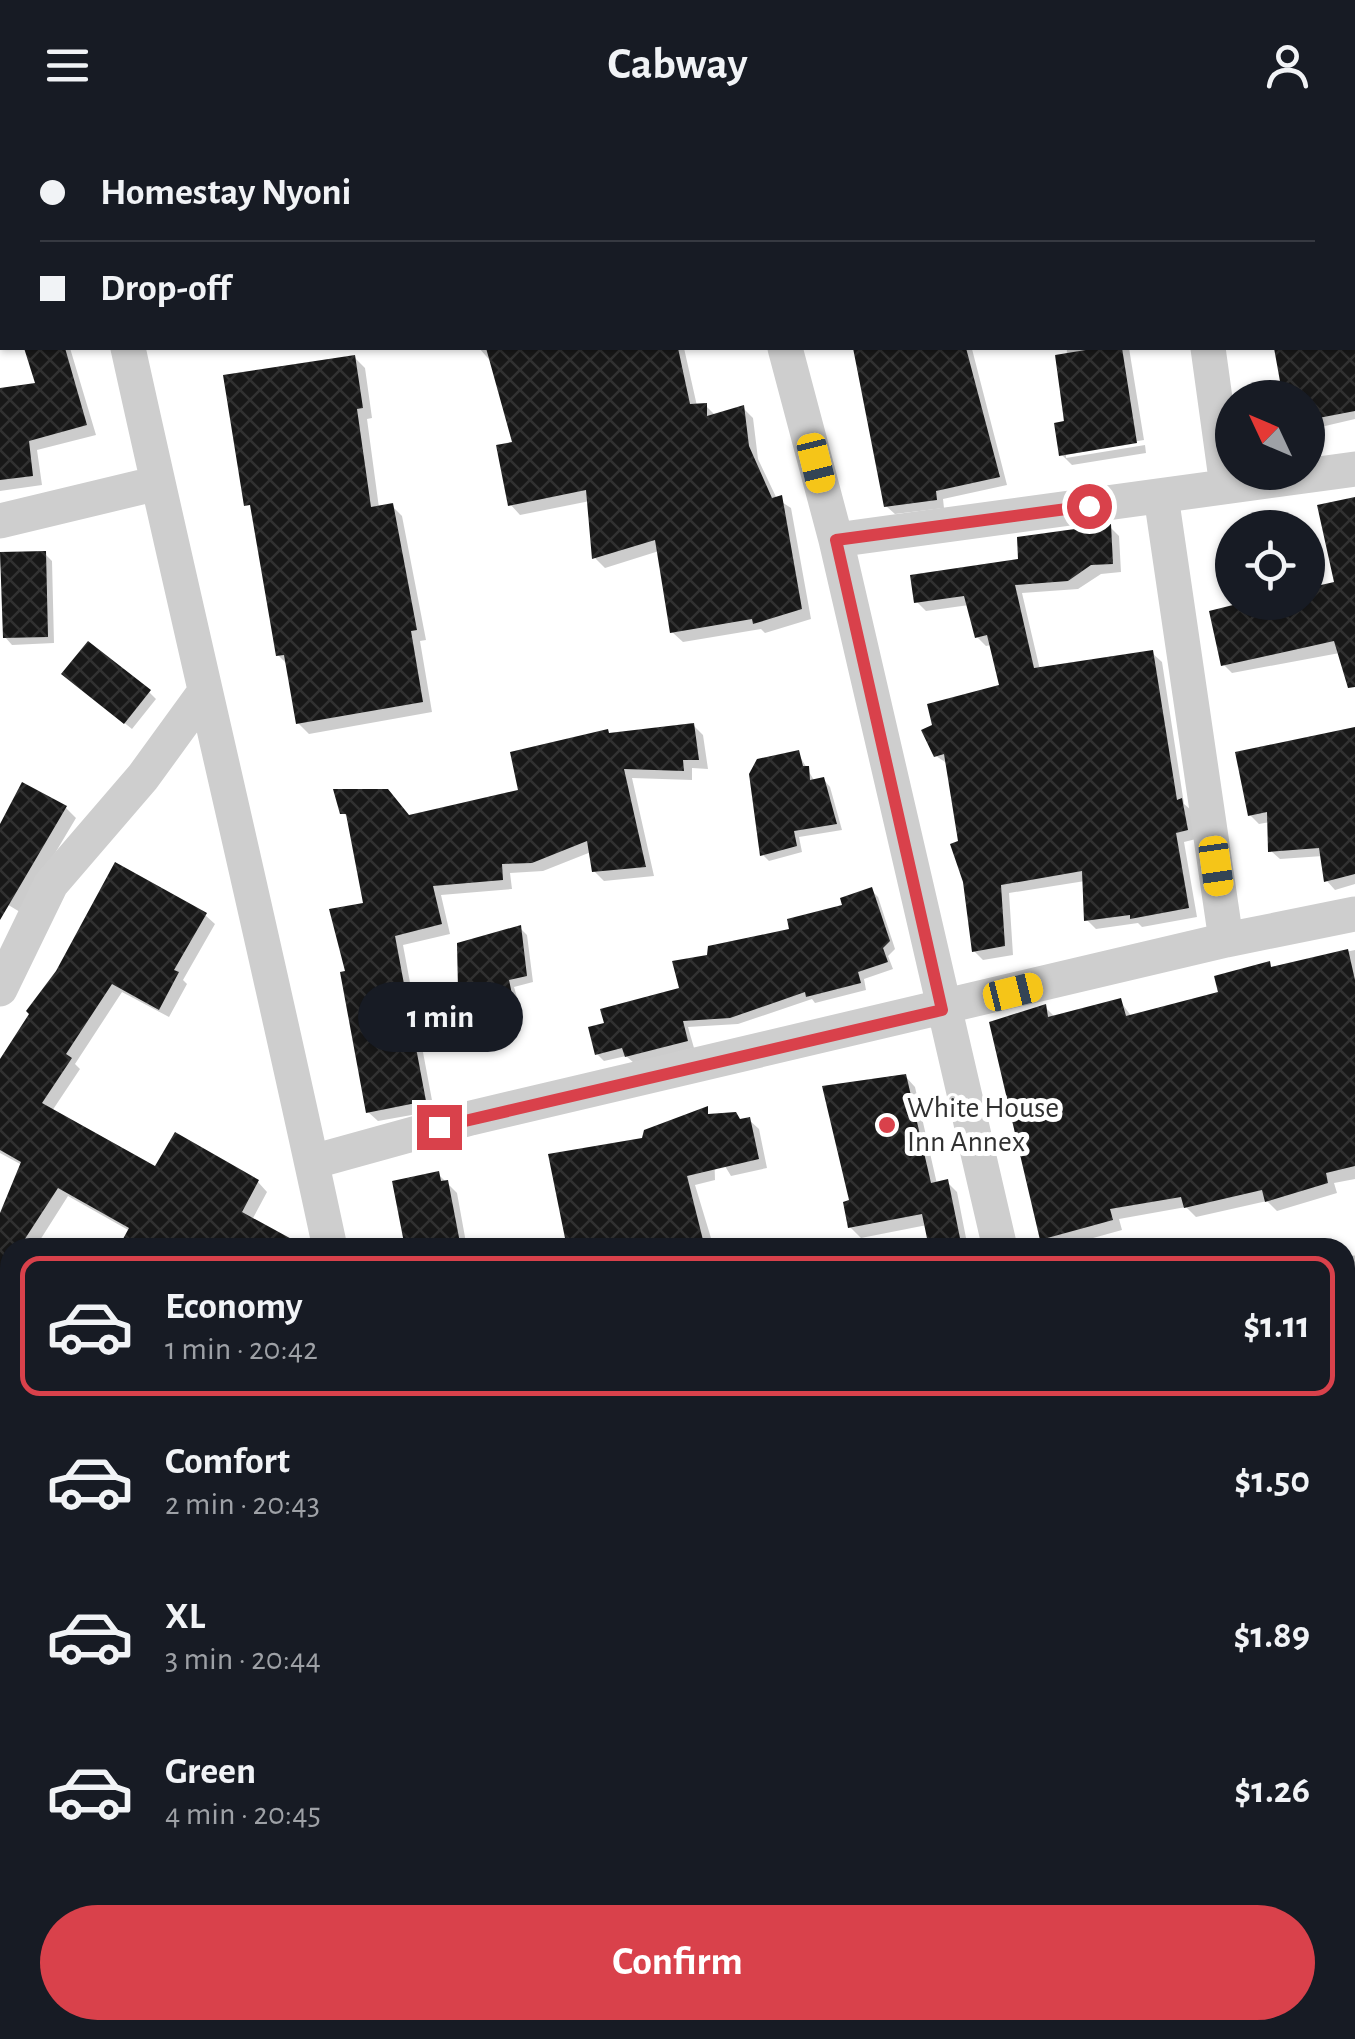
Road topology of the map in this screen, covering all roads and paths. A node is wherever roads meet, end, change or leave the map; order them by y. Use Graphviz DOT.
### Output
graph roads {
  1 [pos="128,350"];
  2 [pos="786,350"];
  3 [pos="1208,350"];
  4 [pos="1215,399"];
  5 [pos="1355,469"];
  6 [pos="1325,473"];
  7 [pos="158,483"];
  8 [pos="1215,488"];
  9 [pos="1161,496"];
  10 [pos="0,521"];
  11 [pos="836,540"];
  12 [pos="204,693"];
  13 [pos="1355,914"];
  14 [pos="1226,940"];
  15 [pos="0,989"];
  16 [pos="942,1010"];
  17 [pos="312,1162"];
  18 [pos="328,1238"];
  19 [pos="998,1238"];
  1 -- 7 [label="street"];
  2 -- 11 [label="street"];
  3 -- 4 [label="street"];
  5 -- 6 [label="street"];
  7 -- 10 [label="street"];
  7 -- 12 [label="street"];
  8 -- 9 [label="street"];
  9 -- 11 [label="street"];
  9 -- 14 [label="street"];
  11 -- 16 [label="street"];
  12 -- 15 [label="street"];
  12 -- 17 [label="street"];
  13 -- 14 [label="street"];
  14 -- 16 [label="street"];
  16 -- 17 [label="street"];
  16 -- 19 [label="street"];
  17 -- 18 [label="street"];
}
